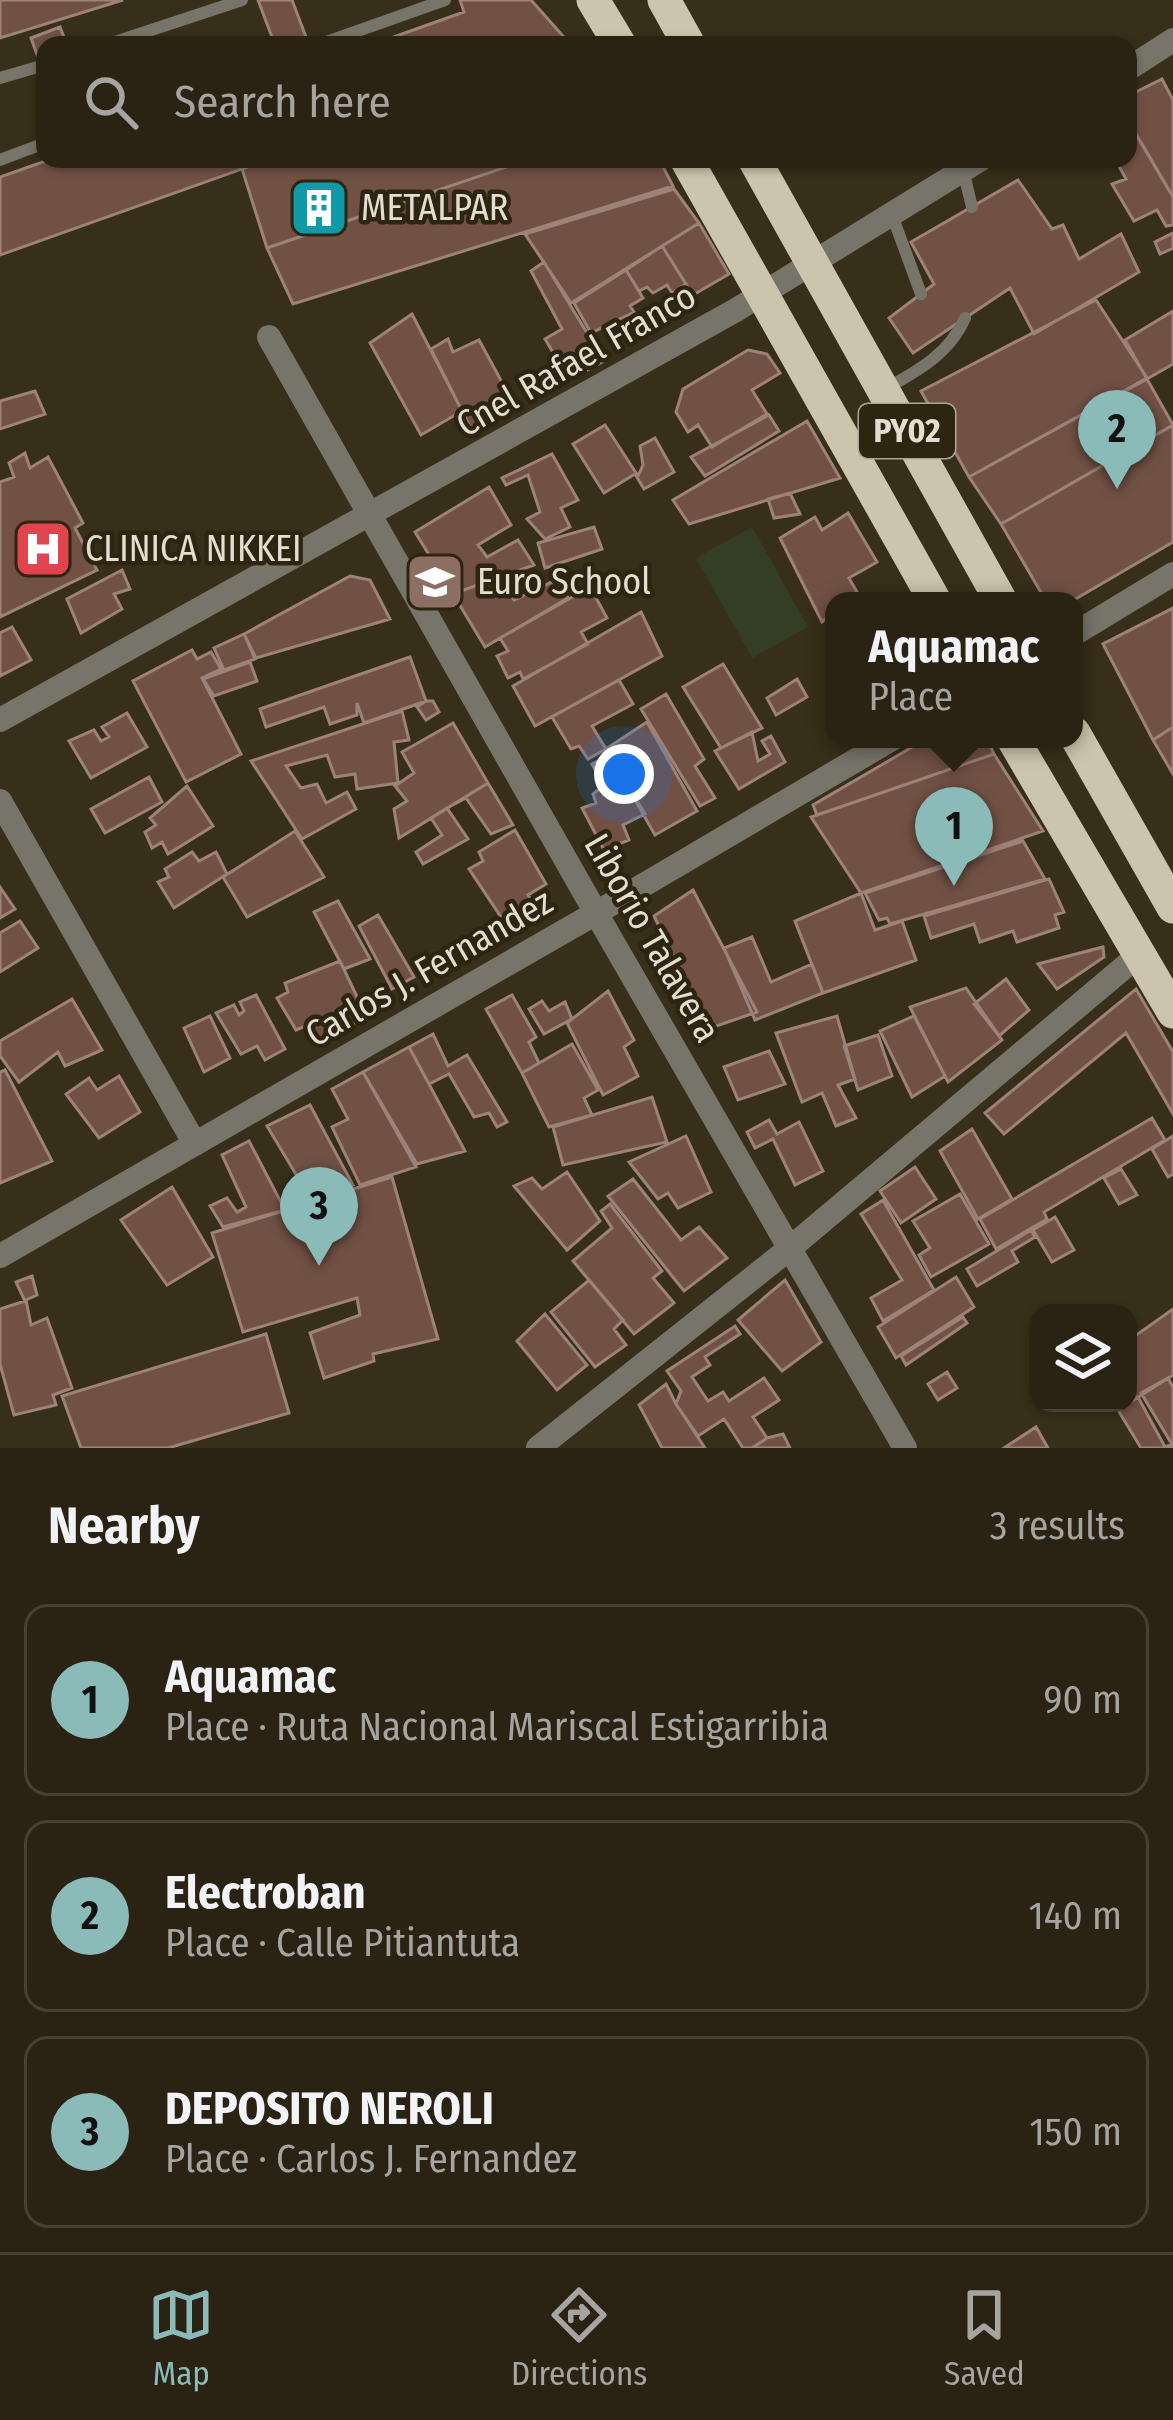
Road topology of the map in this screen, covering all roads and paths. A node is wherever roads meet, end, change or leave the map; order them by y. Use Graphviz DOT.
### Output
graph roads {
  1 [pos="242,0"];
  2 [pos="414,0"];
  3 [pos="445,0"];
  4 [pos="593,0"];
  5 [pos="664,0"];
  6 [pos="407,14"];
  7 [pos="133,36"];
  8 [pos="344,36"];
  9 [pos="615,36"];
  10 [pos="683,36"];
  11 [pos="1173,40"];
  12 [pos="1137,64"];
  13 [pos="36,68"];
  14 [pos="0,79"];
  15 [pos="36,146"];
  16 [pos="0,160"];
  17 [pos="691,168"];
  18 [pos="759,168"];
  19 [pos="966,168"];
  20 [pos="972,168"];
  21 [pos="972,207"];
  22 [pos="892,214"];
  23 [pos="813,261"];
  24 [pos="765,293"];
  25 [pos="921,294"];
  26 [pos="965,318"];
  27 [pos="936,336"];
  28 [pos="269,337"];
  29 [pos="935,357"];
  30 [pos="884,389"];
  31 [pos="371,517"];
  32 [pos="1173,574"];
  33 [pos="929,592"];
  34 [pos="995,592"];
  35 [pos="1083,629"];
  36 [pos="0,720"];
  37 [pos="877,748"];
  38 [pos="1017,748"];
  39 [pos="1083,748"];
  40 [pos="0,801"];
  41 [pos="1173,907"];
  42 [pos="596,914"];
  43 [pos="1140,954"];
  44 [pos="1173,1012"];
  45 [pos="195,1144"];
  46 [pos="789,1249"];
  47 [pos="0,1256"];
  48 [pos="538,1448"];
  49 [pos="905,1448"];
  1 -- 7 [label="lane"];
  2 -- 6 [label="lane"];
  3 -- 6 [label="lane"];
  4 -- 9 [label="highway"];
  5 -- 10 [label="highway"];
  6 -- 8 [label="lane"];
  11 -- 12 [label="street"];
  13 -- 14 [label="lane"];
  15 -- 16 [label="lane"];
  17 -- 24 [label="highway, PY02"];
  18 -- 23 [label="highway, PY02"];
  19 -- 22 [label="street, Cnel Rafael Franco"];
  20 -- 21 [label="lane"];
  22 -- 23 [label="street, Cnel Rafael Franco"];
  22 -- 25 [label="lane"];
  23 -- 24 [label="street, Cnel Rafael Franco"];
  23 -- 30 [label="highway, PY02"];
  24 -- 31 [label="street, Cnel Rafael Franco"];
  24 -- 33 [label="highway, PY02"];
  26 -- 29 [label="lane"];
  27 -- 29 [label="lane"];
  28 -- 31 [label="street, Liborio Talavera"];
  29 -- 30 [label="lane"];
  30 -- 34 [label="highway, PY02"];
  31 -- 36 [label="street, Cnel Rafael Franco"];
  31 -- 42 [label="street, Liborio Talavera"];
  32 -- 35 [label="street"];
  37 -- 42 [label="street, Carlos J. Fernandez"];
  38 -- 43 [label="highway"];
  39 -- 41 [label="highway"];
  40 -- 45 [label="street"];
  42 -- 45 [label="street, Carlos J. Fernandez"];
  42 -- 46 [label="street, Liborio Talavera"];
  43 -- 44 [label="highway"];
  43 -- 46 [label="street"];
  45 -- 47 [label="street, Carlos J. Fernandez"];
  46 -- 48 [label="street"];
  46 -- 49 [label="street, Liborio Talavera"];
}
